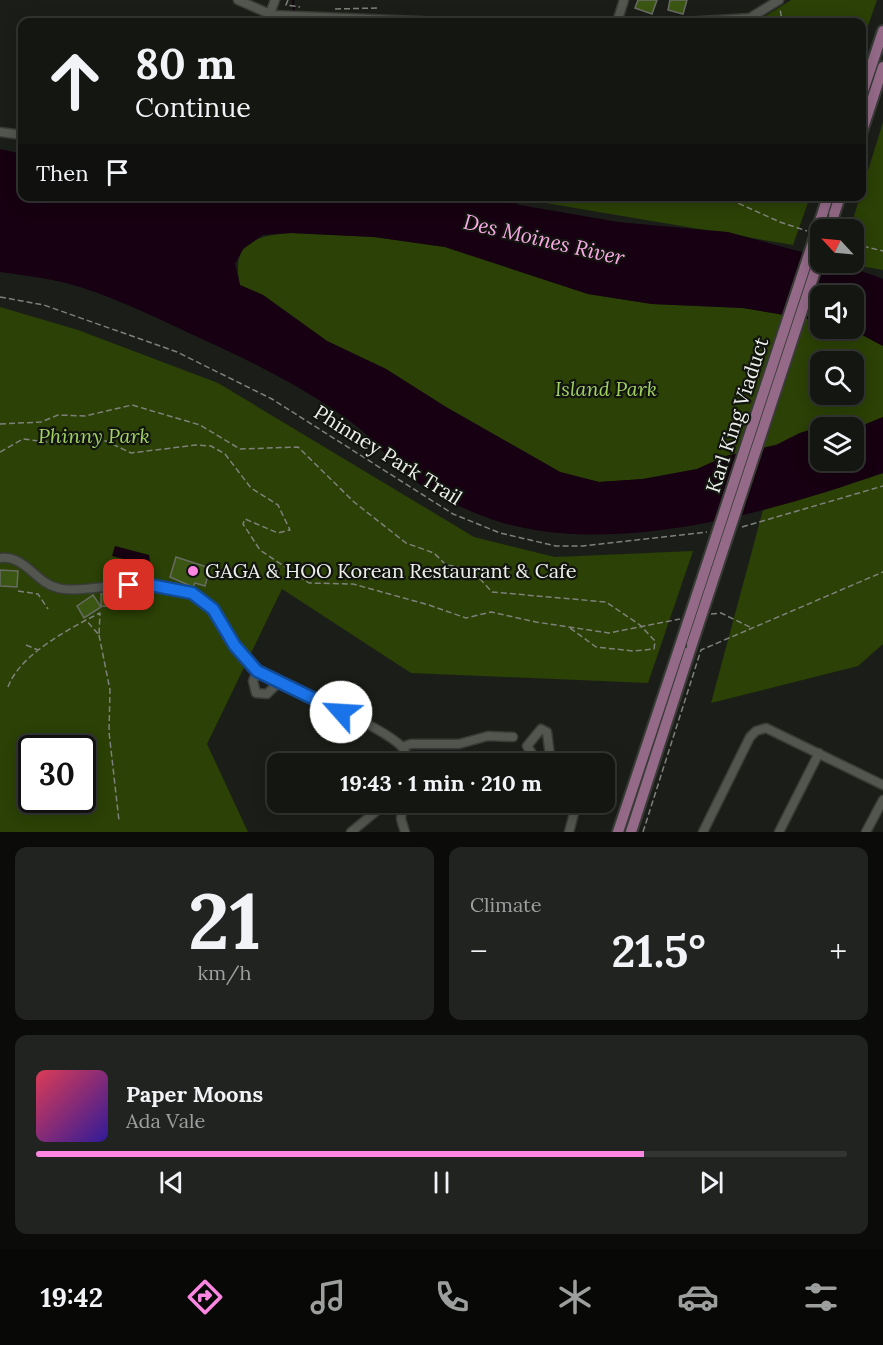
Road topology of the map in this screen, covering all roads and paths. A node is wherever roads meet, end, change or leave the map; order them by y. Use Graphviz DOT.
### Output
graph roads {
  1 [pos="238,0"];
  2 [pos="275,0"];
  3 [pos="288,0"];
  4 [pos="624,0"];
  5 [pos="768,0"];
  6 [pos="779,0"];
  7 [pos="765,10"];
  8 [pos="290,11"];
  9 [pos="332,13"];
  10 [pos="271,16"];
  11 [pos="370,18"];
  12 [pos="377,18"];
  13 [pos="618,18"];
  14 [pos="750,18"];
  15 [pos="782,18"];
  16 [pos="883,31"];
  17 [pos="883,67"];
  18 [pos="866,82"];
  19 [pos="866,119"];
  20 [pos="0,132"];
  21 [pos="18,134"];
  22 [pos="733,201"];
  23 [pos="828,201"];
  24 [pos="837,201"];
  25 [pos="828,214"];
  26 [pos="828,219"];
  27 [pos="810,231"];
  28 [pos="864,246"];
  29 [pos="883,251"];
  30 [pos="814,273"];
  31 [pos="0,297"];
  32 [pos="0,424"];
  33 [pos="0,452"];
  34 [pos="883,486"];
  35 [pos="740,527"];
  36 [pos="716,531"];
  37 [pos="0,558"];
  38 [pos="883,572"];
  39 [pos="18,591"];
  40 [pos="48,609"];
  41 [pos="86,620"];
  42 [pos="567,626"];
  43 [pos="640,626"];
  44 [pos="99,635"];
  45 [pos="26,645"];
  46 [pos="38,650"];
  47 [pos="257,671"];
  48 [pos="279,682"];
  49 [pos="8,687"];
  50 [pos="513,737"];
  51 [pos="402,747"];
  52 [pos="404,753"];
  53 [pos="819,753"];
  54 [pos="883,785"];
  55 [pos="883,800"];
  56 [pos="373,813"];
  57 [pos="401,813"];
  58 [pos="574,813"];
  59 [pos="119,820"];
  60 [pos="351,832"];
  61 [pos="405,832"];
  62 [pos="569,832"];
  63 [pos="618,832"];
  64 [pos="631,832"];
  65 [pos="643,832"];
  66 [pos="703,832"];
  67 [pos="779,832"];
  68 [pos="866,832"];
  1 -- 10 [label="street"];
  2 -- 10 [label="street"];
  3 -- 8 [label="path"];
  4 -- 13 [label="street"];
  5 -- 7 [label="street"];
  6 -- 7 [label="street"];
  6 -- 15 [label="path"];
  7 -- 14 [label="street"];
  8 -- 9 [label="street"];
  8 -- 10 [label="street"];
  9 -- 11 [label="street"];
  9 -- 12 [label="path"];
  16 -- 18 [label="main road"];
  17 -- 19 [label="main road"];
  20 -- 21 [label="street"];
  22 -- 27 [label="path"];
  23 -- 25 [label="main road, Karl King Viaduct"];
  24 -- 25 [label="main road, Karl King Viaduct"];
  25 -- 26 [label="main road, Karl King Viaduct"];
  25 -- 63 [label="main road, Karl King Viaduct, bridge"];
  28 -- 29 [label="path"];
  30 -- 64 [label="main road, Karl King Viaduct, bridge"];
  31 -- 36 [label="path, Phinney Park Trail"];
  32 -- 43 [label="path"];
  33 -- 42 [label="path"];
  34 -- 35 [label="path"];
  37 -- 47 [label="street"];
  38 -- 65 [label="path"];
  39 -- 40 [label="path"];
  41 -- 44 [label="path"];
  41 -- 44 [label="path"];
  41 -- 46 [label="path"];
  42 -- 43 [label="path"];
  42 -- 43 [label="path"];
  44 -- 59 [label="path"];
  45 -- 46 [label="path"];
  46 -- 49 [label="path"];
  47 -- 48 [label="street"];
  47 -- 48 [label="street"];
  48 -- 51 [label="street"];
  50 -- 51 [label="street"];
  51 -- 52 [label="street"];
  53 -- 54 [label="street"];
  53 -- 66 [label="street"];
  53 -- 67 [label="street"];
  55 -- 68 [label="street"];
  56 -- 60 [label="street"];
  57 -- 61 [label="street"];
  58 -- 62 [label="street"];
}
